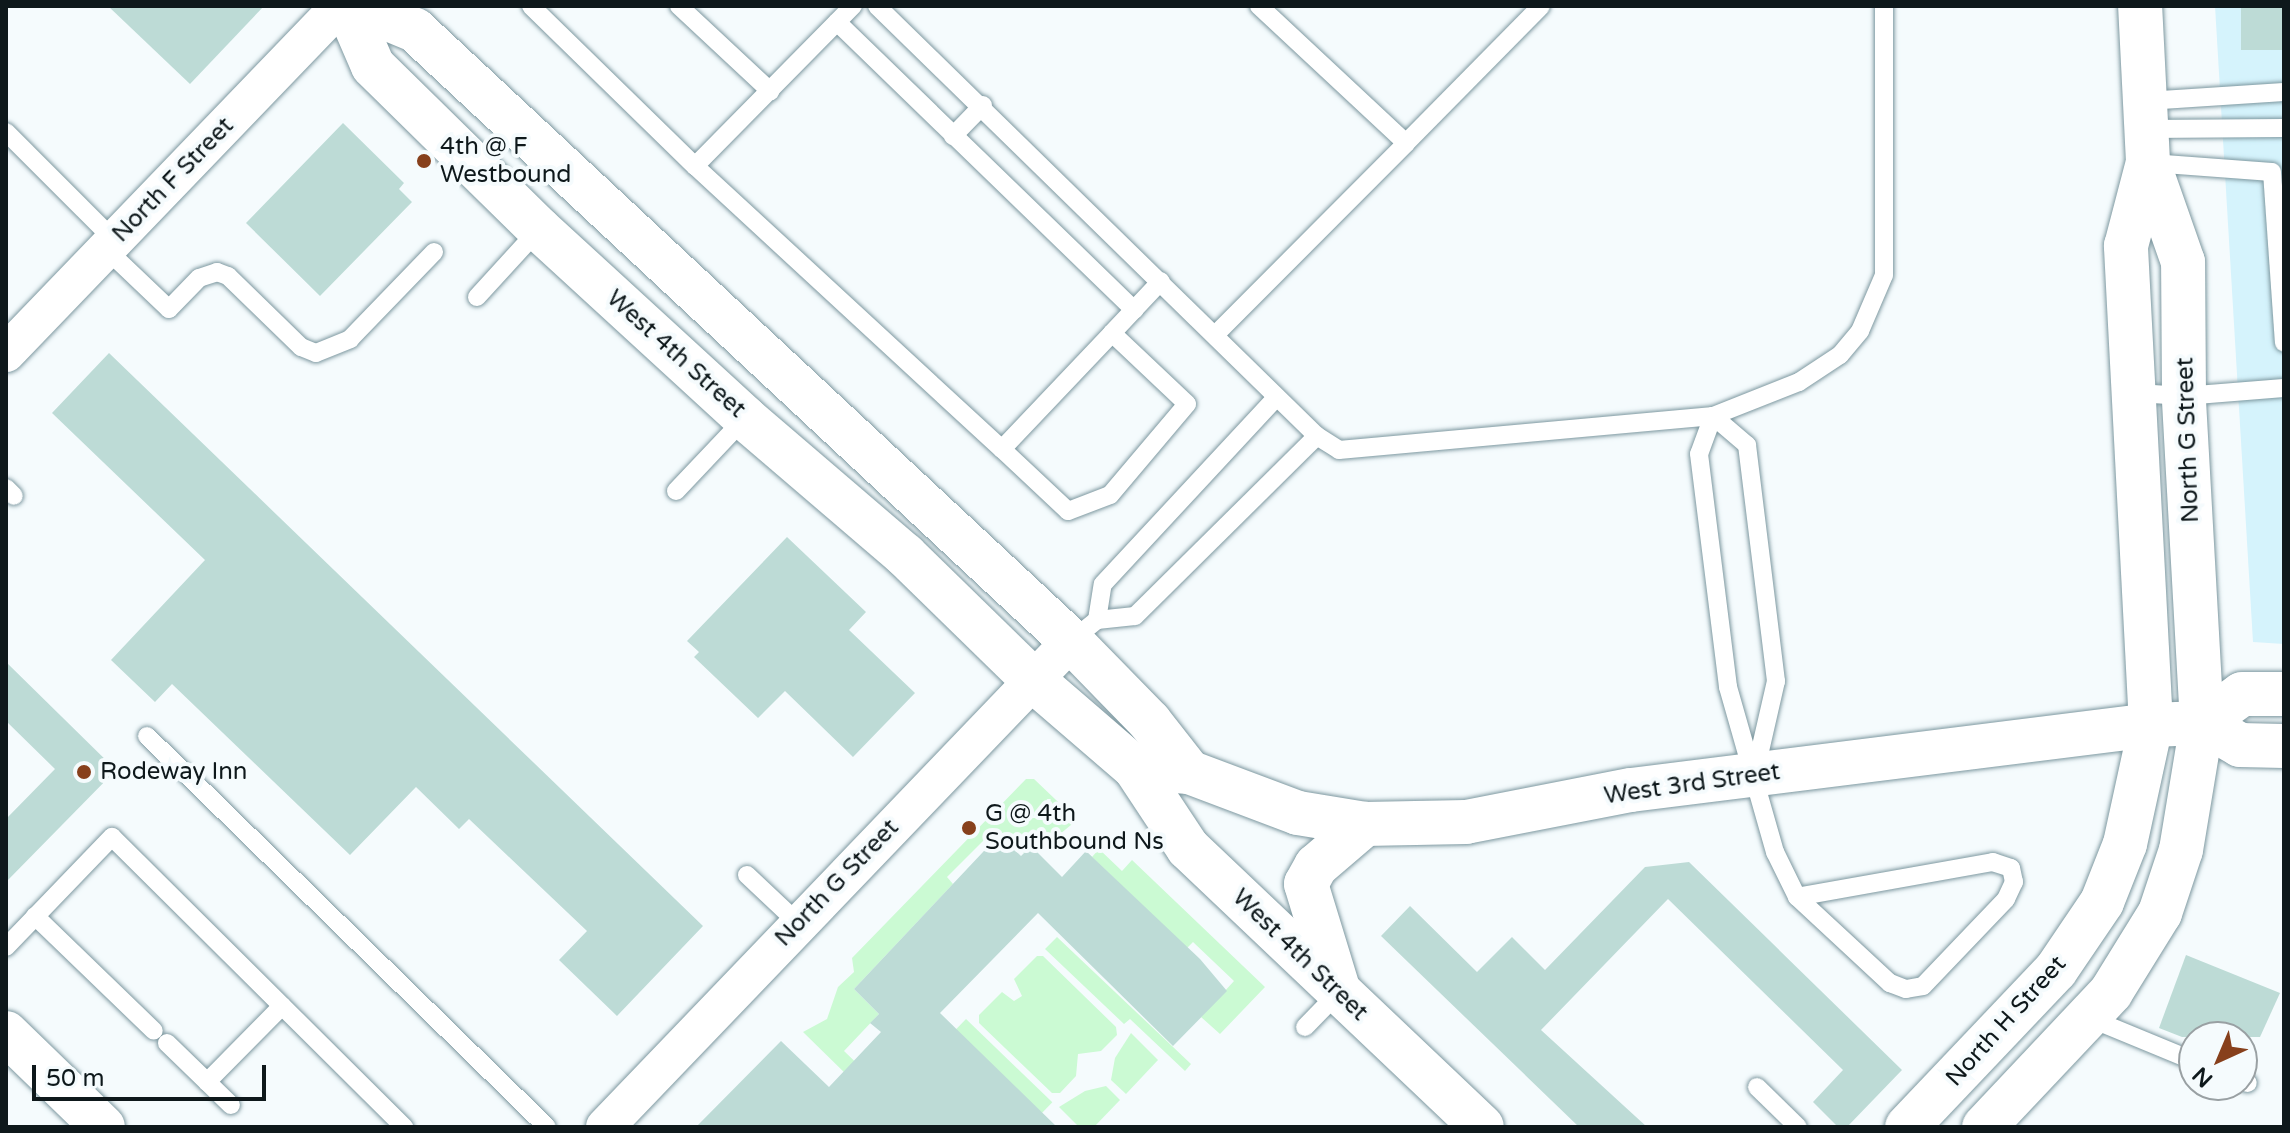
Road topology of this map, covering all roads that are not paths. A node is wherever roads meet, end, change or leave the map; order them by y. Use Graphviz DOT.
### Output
graph roads {
  1 [pos="340,6"];
  2 [pos="347,6"];
  3 [pos="357,6"];
  4 [pos="531,6"];
  5 [pos="679,6"];
  6 [pos="853,6"];
  7 [pos="877,6"];
  8 [pos="1259,6"];
  9 [pos="1541,6"];
  10 [pos="1884,6"];
  11 [pos="2140,6"];
  12 [pos="837,22"];
  13 [pos="770,91"];
  14 [pos="2284,92"];
  15 [pos="983,105"];
  16 [pos="2284,128"];
  17 [pos="2145,131"];
  18 [pos="6,132"];
  19 [pos="953,136"];
  20 [pos="1406,143"];
  21 [pos="695,166"];
  22 [pos="539,229"];
  23 [pos="110,245"];
  24 [pos="434,252"];
  25 [pos="1161,281"];
  26 [pos="477,297"];
  27 [pos="1134,310"];
  28 [pos="1112,333"];
  29 [pos="1215,335"];
  30 [pos="2284,343"];
  31 [pos="6,353"];
  32 [pos="2284,388"];
  33 [pos="2137,393"];
  34 [pos="2184,396"];
  35 [pos="1277,397"];
  36 [pos="1713,416"];
  37 [pos="745,418"];
  38 [pos="1317,436"];
  39 [pos="1002,449"];
  40 [pos="676,491"];
  41 [pos="1084,631"];
  42 [pos="1033,680"];
  43 [pos="2284,694"];
  44 [pos="2202,723"];
  45 [pos="2151,725"];
  46 [pos="147,736"];
  47 [pos="2284,746"];
  48 [pos="1135,768"];
  49 [pos="1189,772"];
  50 [pos="1755,775"];
  51 [pos="1365,824"];
  52 [pos="747,875"];
  53 [pos="1797,897"];
  54 [pos="35,916"];
  55 [pos="798,923"];
  56 [pos="6,947"];
  57 [pos="1339,992"];
  58 [pos="282,1006"];
  59 [pos="2087,1017"];
  60 [pos="1305,1027"];
  61 [pos="6,1033"];
  62 [pos="2178,1054"];
  63 [pos="207,1082"];
  64 [pos="1757,1087"];
  65 [pos="231,1105"];
  66 [pos="620,1122"];
  67 [pos="103,1127"];
  68 [pos="404,1127"];
  69 [pos="547,1127"];
  70 [pos="1482,1127"];
  71 [pos="1798,1127"];
  72 [pos="1907,1127"];
  73 [pos="1984,1127"];
  1 -- 23 [label="street, North F Street"];
  2 -- 22 [label="main road, West 4th Street"];
  3 -- 41 [label="main road"];
  4 -- 21 [label="lane"];
  5 -- 13 [label="lane"];
  6 -- 12 [label="lane"];
  7 -- 15 [label="lane"];
  8 -- 20 [label="lane"];
  9 -- 20 [label="lane"];
  10 -- 36 [label="lane"];
  11 -- 17 [label="main road, North G Street"];
  12 -- 13 [label="lane"];
  12 -- 19 [label="lane"];
  13 -- 21 [label="lane"];
  14 -- 17 [label="lane"];
  15 -- 19 [label="lane"];
  15 -- 25 [label="lane"];
  16 -- 17 [label="lane"];
  17 -- 30 [label="lane"];
  17 -- 33 [label="main road, North G Street"];
  17 -- 34 [label="main road, North G Street"];
  18 -- 23 [label="lane"];
  19 -- 27 [label="lane"];
  20 -- 29 [label="lane"];
  21 -- 39 [label="lane"];
  22 -- 26 [label="lane"];
  22 -- 37 [label="main road, West 4th Street"];
  23 -- 24 [label="lane"];
  23 -- 31 [label="street, North F Street"];
  25 -- 27 [label="lane"];
  25 -- 29 [label="lane"];
  27 -- 28 [label="lane"];
  28 -- 39 [label="lane"];
  28 -- 39 [label="lane"];
  29 -- 35 [label="lane"];
  32 -- 34 [label="lane"];
  33 -- 34 [label="lane"];
  33 -- 45 [label="main road, North G Street"];
  34 -- 44 [label="main road, North G Street"];
  35 -- 38 [label="lane"];
  35 -- 41 [label="lane"];
  36 -- 38 [label="lane"];
  36 -- 50 [label="lane"];
  36 -- 50 [label="lane"];
  37 -- 40 [label="lane"];
  37 -- 42 [label="main road, West 4th Street"];
  38 -- 41 [label="lane"];
  41 -- 42 [label="street, North G Street"];
  41 -- 49 [label="main road"];
  42 -- 48 [label="main road"];
  42 -- 55 [label="street, North G Street"];
  43 -- 44 [label="main road"];
  44 -- 45 [label="main road, West 3rd Street"];
  44 -- 47 [label="main road"];
  44 -- 59 [label="main road"];
  45 -- 50 [label="main road, West 3rd Street"];
  45 -- 72 [label="main road, North H Street"];
  46 -- 69 [label="lane"];
  48 -- 49 [label="main road, West 3rd Street"];
  48 -- 57 [label="main road, West 4th Street"];
  49 -- 51 [label="main road, West 3rd Street"];
  50 -- 51 [label="main road, West 3rd Street"];
  50 -- 53 [label="lane"];
  51 -- 57 [label="main road"];
  52 -- 55 [label="lane"];
  53 -- 53 [label="lane"];
  54 -- 56 [label="lane"];
  54 -- 58 [label="lane"];
  54 -- 63 [label="lane"];
  55 -- 66 [label="street, North G Street"];
  57 -- 60 [label="lane"];
  57 -- 70 [label="main road, West 4th Street"];
  58 -- 63 [label="lane"];
  58 -- 68 [label="lane"];
  59 -- 62 [label="lane"];
  59 -- 73 [label="main road"];
  61 -- 67 [label="main road"];
  63 -- 65 [label="lane"];
  64 -- 71 [label="lane"];
}
